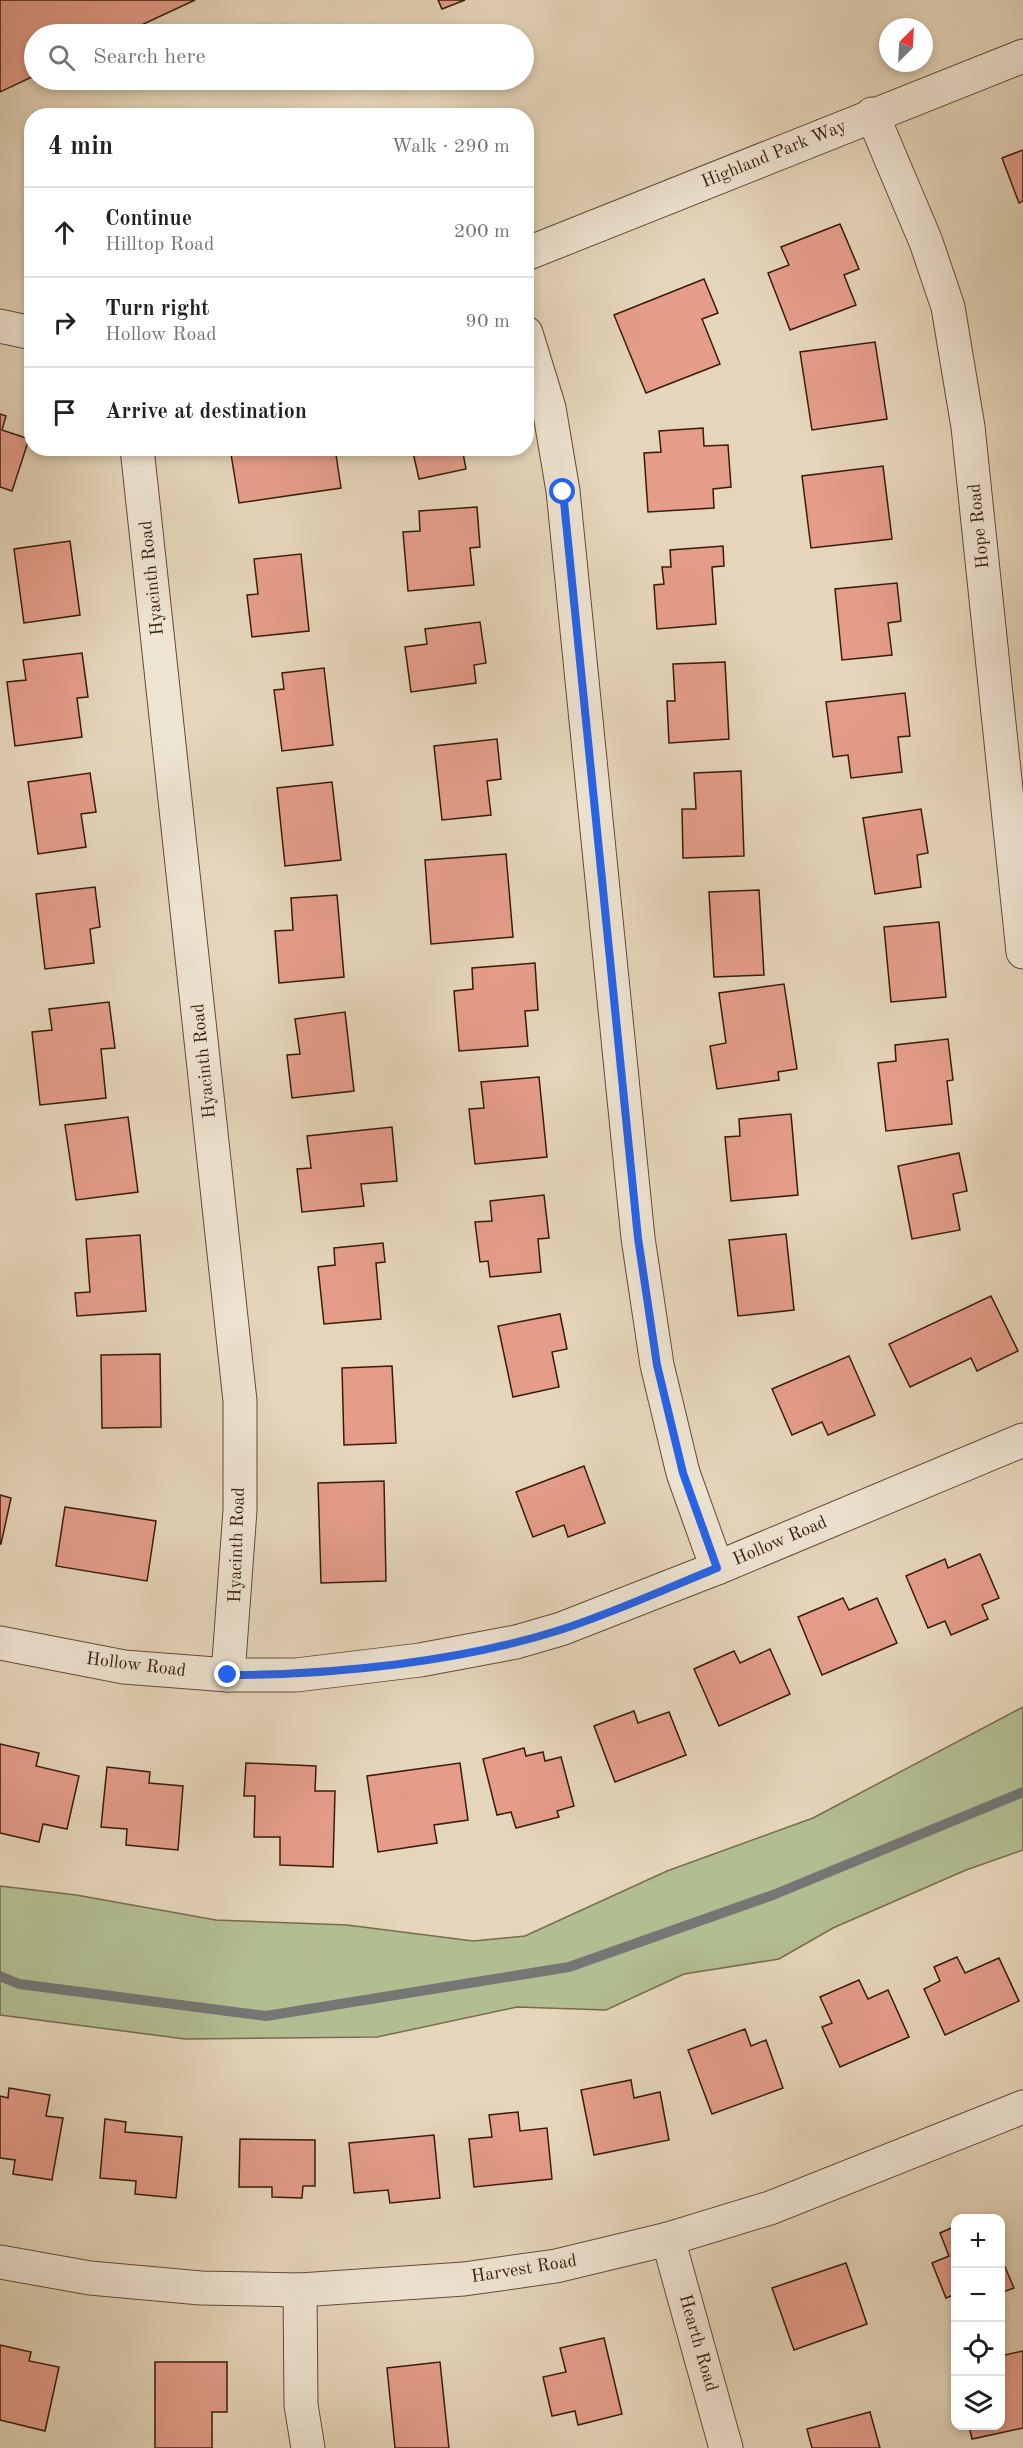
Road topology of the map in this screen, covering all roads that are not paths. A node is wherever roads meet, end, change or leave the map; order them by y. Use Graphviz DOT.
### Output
graph roads {
  1 [pos="1023,56"];
  2 [pos="873,114"];
  3 [pos="534,251"];
  4 [pos="0,326"];
  5 [pos="24,331"];
  6 [pos="534,359"];
  7 [pos="138,456"];
  8 [pos="1023,952"];
  9 [pos="1023,1440"];
  10 [pos="717,1568"];
  11 [pos="0,1643"];
  12 [pos="228,1675"];
  13 [pos="1023,2107"];
  14 [pos="668,2238"];
  15 [pos="0,2262"];
  16 [pos="300,2290"];
  17 [pos="308,2448"];
  18 [pos="726,2448"];
  1 -- 2 [label="street, Highland Park Way"];
  2 -- 3 [label="street, Highland Park Way"];
  2 -- 8 [label="street, Hope Road"];
  4 -- 5 [label="street"];
  6 -- 10 [label="street"];
  7 -- 12 [label="street, Hyacinth Road"];
  9 -- 10 [label="street, Hollow Road"];
  10 -- 12 [label="street, Hollow Road"];
  11 -- 12 [label="street, Hollow Road"];
  13 -- 14 [label="street, Harvest Road"];
  14 -- 16 [label="street, Harvest Road"];
  14 -- 18 [label="street, Hearth Road"];
  15 -- 16 [label="street, Harvest Road"];
  16 -- 17 [label="street"];
}
